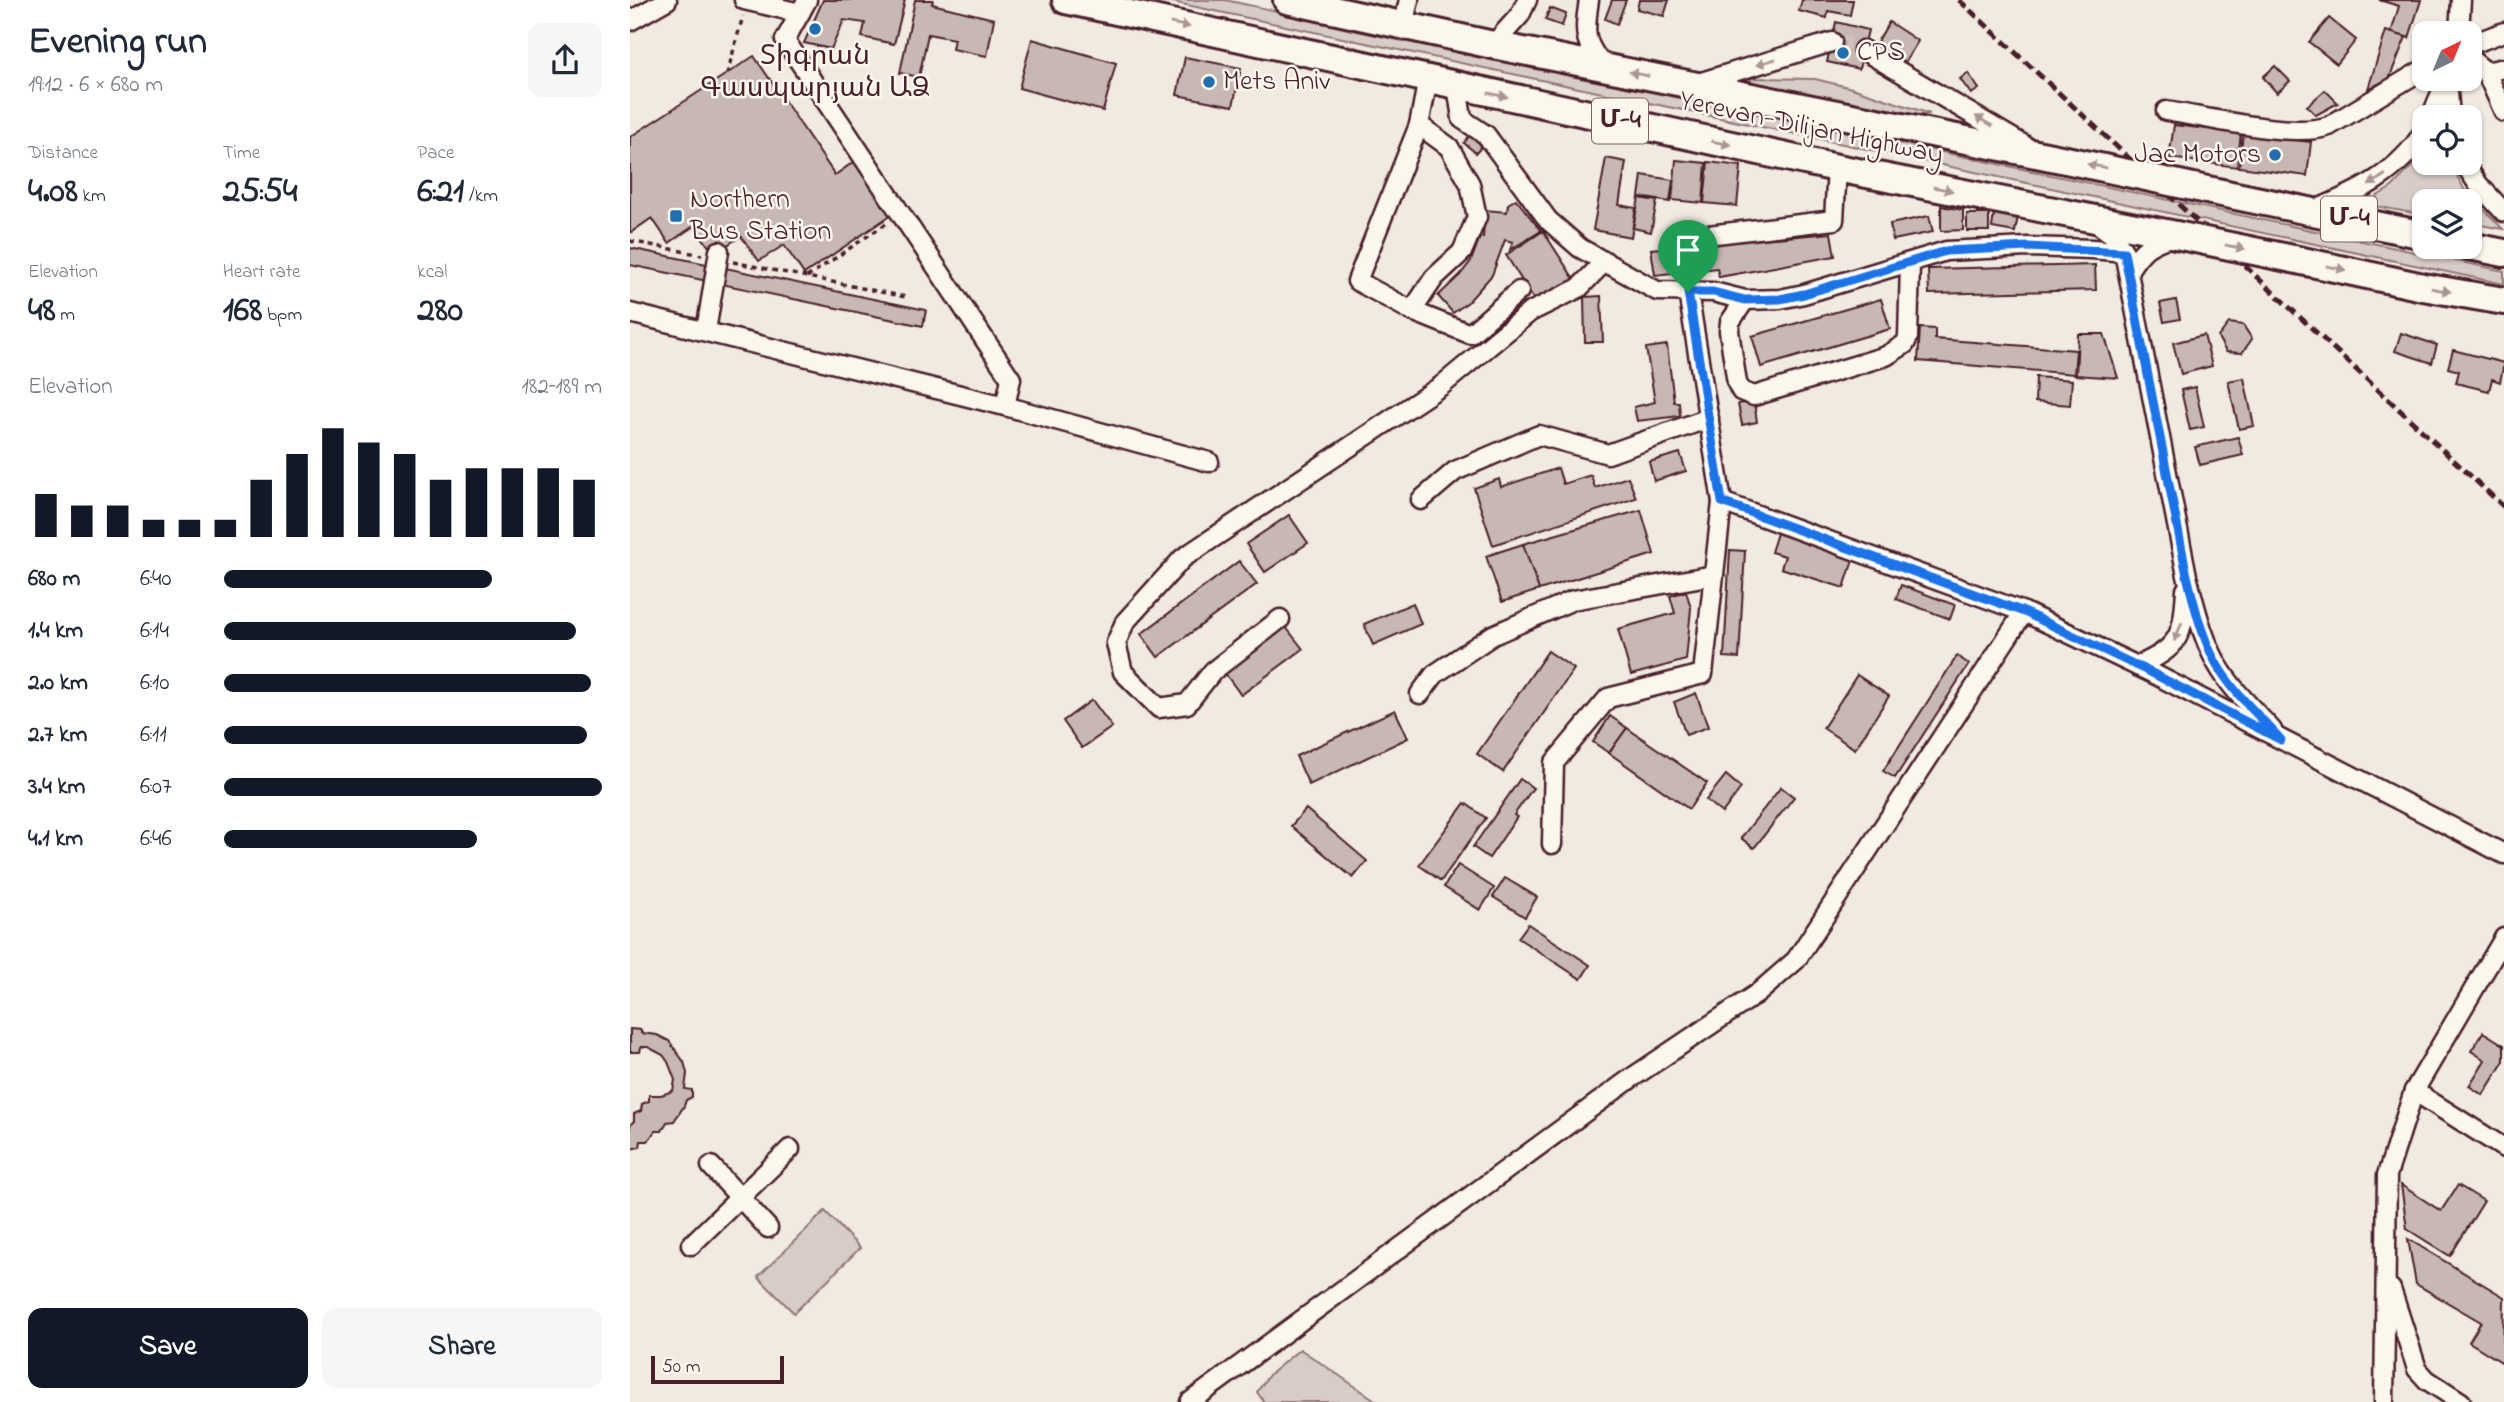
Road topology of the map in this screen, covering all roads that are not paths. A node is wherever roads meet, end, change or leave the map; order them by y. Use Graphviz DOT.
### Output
graph roads {
  1 [pos="746,0"];
  2 [pos="1066,0"];
  3 [pos="1287,0"];
  4 [pos="1527,0"];
  5 [pos="1589,0"];
  6 [pos="2461,0"];
  7 [pos="657,2"];
  8 [pos="803,6"];
  9 [pos="1406,12"];
  10 [pos="630,21"];
  11 [pos="2460,21"];
  12 [pos="2504,32"];
  13 [pos="2482,40"];
  14 [pos="1832,42"];
  15 [pos="1493,45"];
  16 [pos="1863,50"];
  17 [pos="1605,68"];
  18 [pos="2495,70"];
  19 [pos="2412,76"];
  20 [pos="1428,79"];
  21 [pos="1457,85"];
  22 [pos="1694,85"];
  23 [pos="2166,111"];
  24 [pos="2504,112"];
  25 [pos="1419,125"];
  26 [pos="2412,149"];
  27 [pos="2054,158"];
  28 [pos="1837,168"];
  29 [pos="2472,175"];
  30 [pos="2313,211"];
  31 [pos="2504,212"];
  32 [pos="2092,218"];
  33 [pos="2412,233"];
  34 [pos="2176,235"];
  35 [pos="1675,239"];
  36 [pos="2482,249"];
  37 [pos="2124,252"];
  38 [pos="2504,253"];
  39 [pos="719,255"];
  40 [pos="1605,261"];
  41 [pos="1910,264"];
  42 [pos="2128,271"];
  43 [pos="1520,291"];
  44 [pos="1688,292"];
  45 [pos="1745,300"];
  46 [pos="2504,301"];
  47 [pos="1412,311"];
  48 [pos="630,313"];
  49 [pos="706,331"];
  50 [pos="1005,406"];
  51 [pos="1709,418"];
  52 [pos="1209,463"];
  53 [pos="1421,500"];
  54 [pos="1722,502"];
  55 [pos="1714,575"];
  56 [pos="2187,576"];
  57 [pos="2024,612"];
  58 [pos="1280,618"];
  59 [pos="2137,666"];
  60 [pos="1420,694"];
  61 [pos="2281,740"];
  62 [pos="1552,844"];
  63 [pos="2504,854"];
  64 [pos="2504,938"];
  65 [pos="2414,1091"];
  66 [pos="2504,1148"];
  67 [pos="790,1149"];
  68 [pos="711,1166"];
  69 [pos="741,1198"];
  70 [pos="768,1228"];
  71 [pos="691,1245"];
  72 [pos="2386,1272"];
  73 [pos="1190,1402"];
  74 [pos="2384,1402"];
  75 [pos="2461,1402"];
  1 -- 8 [label="street"];
  2 -- 20 [label="highway, Yerevan-Dilijan Highway / Մ-4, one-way"];
  3 -- 9 [label="highway, Yerevan-Dilijan Highway / Մ-4"];
  4 -- 15 [label="street"];
  5 -- 17 [label="street"];
  6 -- 11 [label="street"];
  7 -- 10 [label="street"];
  8 -- 50 [label="street"];
  9 -- 15 [label="highway, Yerevan-Dilijan Highway / Մ-4"];
  12 -- 13 [label="street"];
  14 -- 22 [label="street, one-way"];
  15 -- 17 [label="highway, Yerevan-Dilijan Highway / Մ-4"];
  27 -- 16 [label="street, one-way"];
  22 -- 17 [label="highway, Yerevan-Dilijan Highway / Մ-4, one-way"];
  18 -- 24 [label="street"];
  19 -- 23 [label="street"];
  20 -- 21 [label="highway, Yerevan-Dilijan Highway / Մ-4"];
  20 -- 25 [label="street"];
  21 -- 28 [label="highway, Yerevan-Dilijan Highway / Մ-4, one-way"];
  21 -- 40 [label="street"];
  22 -- 27 [label="highway, Yerevan-Dilijan Highway / Մ-4"];
  25 -- 47 [label="street"];
  25 -- 47 [label="street"];
  26 -- 30 [label="street, one-way"];
  30 -- 27 [label="highway, Yerevan-Dilijan Highway / Մ-4, one-way, bridge"];
  28 -- 32 [label="highway, Yerevan-Dilijan Highway / Մ-4, one-way"];
  28 -- 35 [label="street"];
  29 -- 31 [label="street"];
  30 -- 33 [label="highway, Yerevan-Dilijan Highway / Մ-4"];
  32 -- 34 [label="highway, Yerevan-Dilijan Highway / Մ-4"];
  32 -- 37 [label="street"];
  34 -- 42 [label="street"];
  34 -- 46 [label="highway, Yerevan-Dilijan Highway / Մ-4, one-way, bridge"];
  36 -- 38 [label="highway"];
  37 -- 41 [label="street"];
  37 -- 42 [label="street"];
  39 -- 49 [label="street"];
  40 -- 44 [label="street"];
  40 -- 58 [label="street"];
  41 -- 45 [label="street"];
  41 -- 45 [label="street"];
  42 -- 56 [label="street"];
  43 -- 47 [label="street"];
  44 -- 45 [label="street"];
  44 -- 51 [label="street"];
  48 -- 49 [label="street"];
  49 -- 50 [label="street"];
  50 -- 52 [label="street"];
  51 -- 53 [label="street"];
  51 -- 54 [label="street"];
  54 -- 55 [label="street"];
  54 -- 57 [label="street"];
  55 -- 60 [label="street"];
  55 -- 62 [label="street"];
  56 -- 59 [label="street, one-way"];
  56 -- 61 [label="street"];
  57 -- 59 [label="street"];
  57 -- 73 [label="street"];
  59 -- 61 [label="street"];
  61 -- 63 [label="street"];
  64 -- 65 [label="street"];
  65 -- 66 [label="street"];
  65 -- 72 [label="street"];
  67 -- 69 [label="street"];
  68 -- 69 [label="street"];
  69 -- 70 [label="street"];
  69 -- 71 [label="street"];
  72 -- 74 [label="street"];
  72 -- 75 [label="street"];
}
